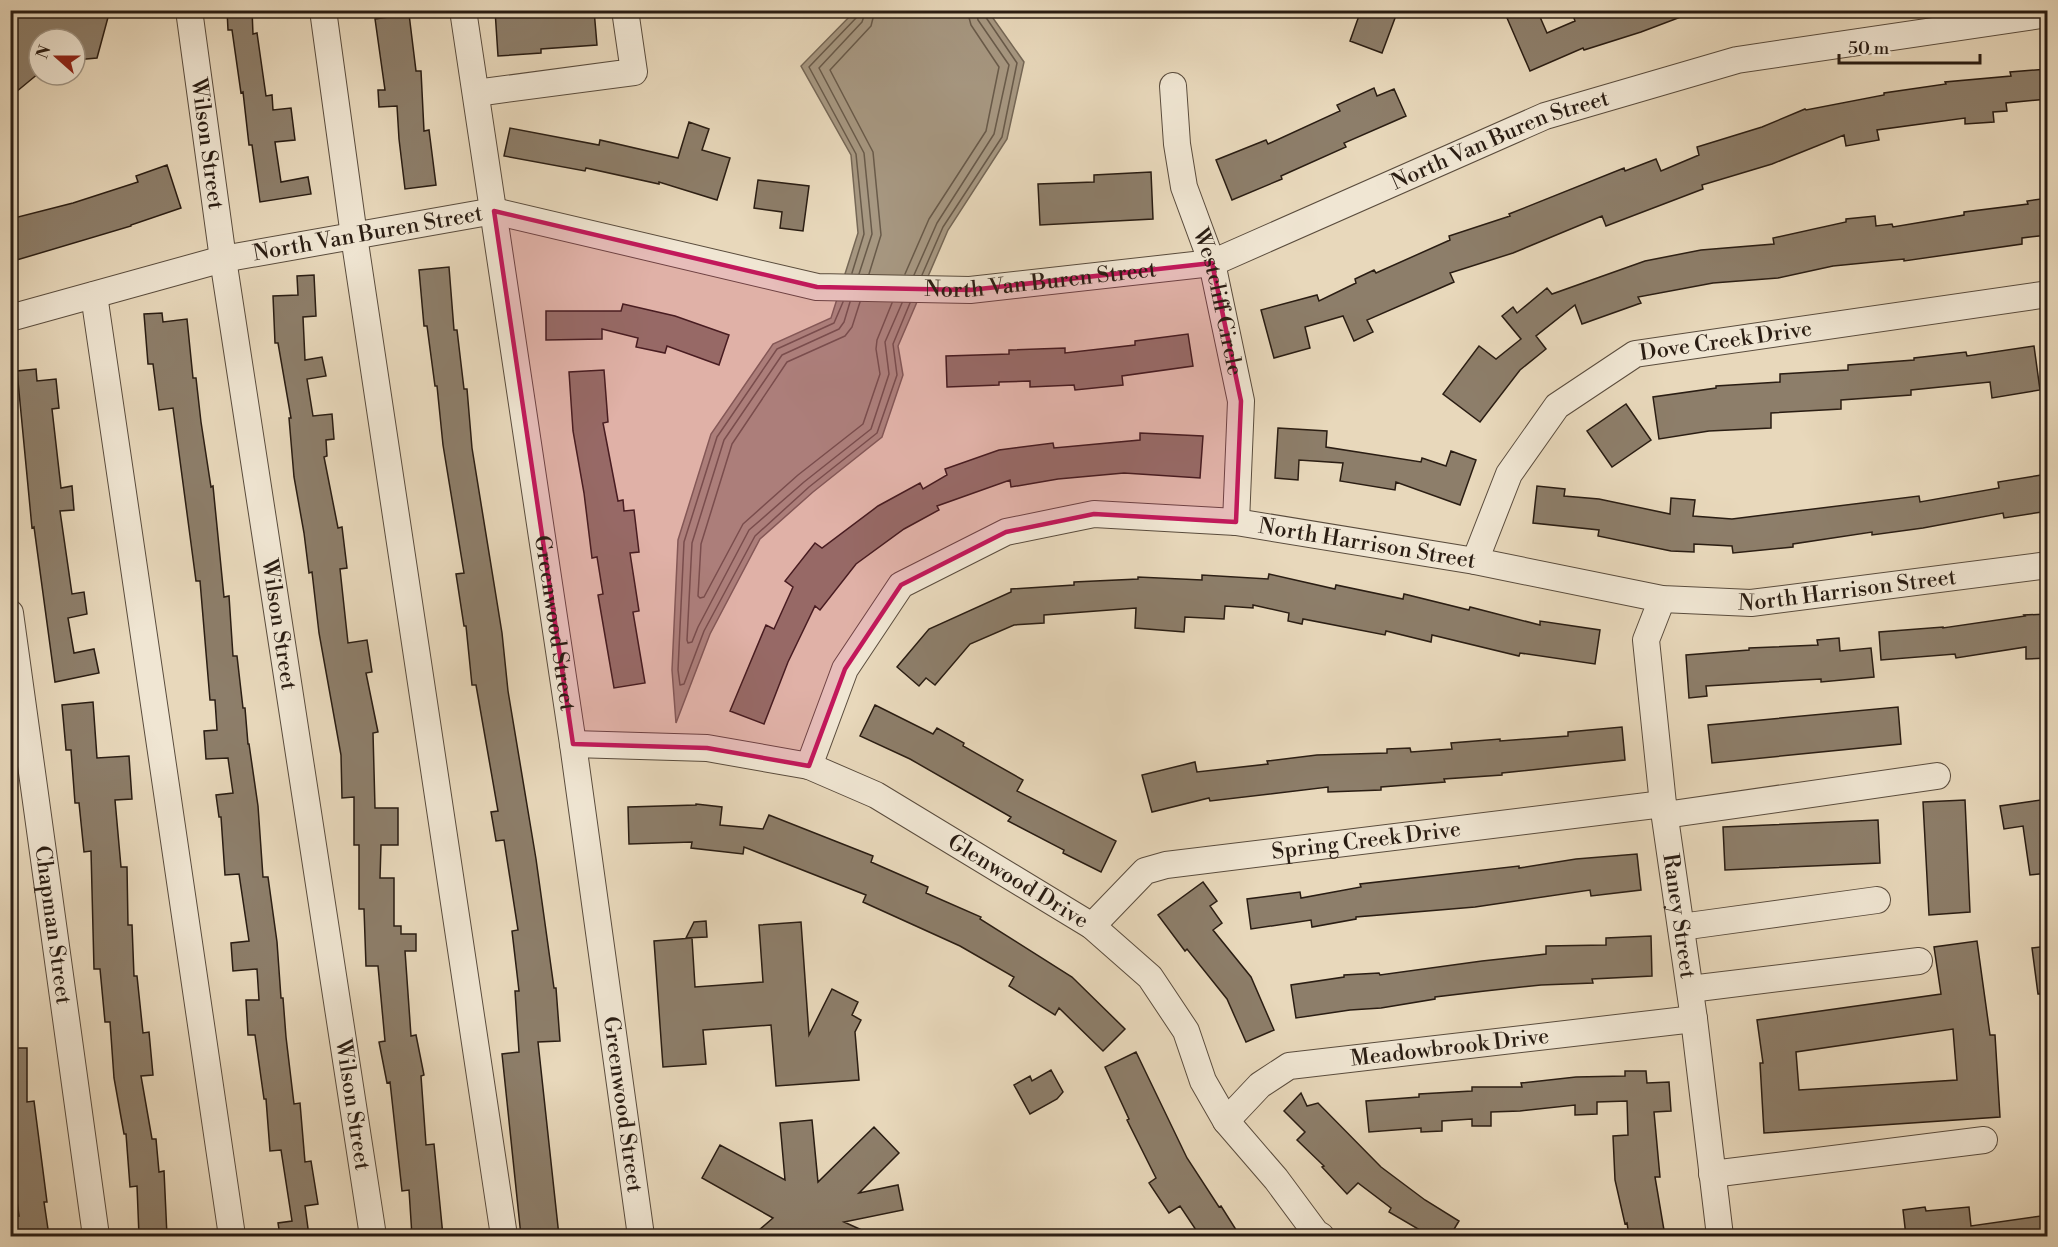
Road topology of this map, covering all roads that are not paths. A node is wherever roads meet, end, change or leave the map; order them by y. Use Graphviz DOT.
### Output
graph roads {
  1 [pos="189,10"];
  2 [pos="323,10"];
  3 [pos="463,10"];
  4 [pos="625,10"];
  5 [pos="2048,14"];
  6 [pos="1173,86"];
  7 [pos="476,93"];
  8 [pos="494,211"];
  9 [pos="354,236"];
  10 [pos="223,259"];
  11 [pos="1212,263"];
  12 [pos="2048,294"];
  13 [pos="94,295"];
  14 [pos="10,318"];
  15 [pos="1236,522"];
  16 [pos="1475,561"];
  17 [pos="2048,565"];
  18 [pos="1662,599"];
  19 [pos="10,613"];
  20 [pos="573,744"];
  21 [pos="809,766"];
  22 [pos="1937,776"];
  23 [pos="1664,809"];
  24 [pos="1877,900"];
  25 [pos="1092,926"];
  26 [pos="1681,927"];
  27 [pos="1919,961"];
  28 [pos="1690,989"];
  29 [pos="1694,1019"];
  30 [pos="1226,1121"];
  31 [pos="1984,1140"];
  32 [pos="1712,1174"];
  33 [pos="96,1236"];
  34 [pos="232,1236"];
  35 [pos="373,1236"];
  36 [pos="504,1236"];
  37 [pos="641,1236"];
  38 [pos="1321,1236"];
  39 [pos="1719,1236"];
  1 -- 10 [label="street, Wilson Street"];
  2 -- 9 [label="street"];
  3 -- 7 [label="street, Greenwood Street"];
  4 -- 7 [label="street"];
  5 -- 11 [label="street, North Van Buren Street"];
  6 -- 11 [label="street, Westcliff Circle"];
  7 -- 8 [label="street, Greenwood Street"];
  8 -- 9 [label="street, North Van Buren Street"];
  8 -- 11 [label="street, North Van Buren Street"];
  8 -- 20 [label="street, Greenwood Street"];
  9 -- 10 [label="street, North Van Buren Street"];
  9 -- 36 [label="street"];
  10 -- 13 [label="street, North Van Buren Street"];
  10 -- 35 [label="street, Wilson Street"];
  11 -- 15 [label="street, Westcliff Circle"];
  12 -- 16 [label="street, Dove Creek Drive"];
  13 -- 14 [label="street, North Van Buren Street"];
  13 -- 34 [label="street"];
  15 -- 16 [label="street, North Harrison Street"];
  15 -- 21 [label="street, North Harrison Street"];
  16 -- 18 [label="street, North Harrison Street"];
  17 -- 18 [label="street, North Harrison Street"];
  18 -- 23 [label="street, Raney Street"];
  19 -- 33 [label="street, Chapman Street"];
  20 -- 21 [label="street, Glenwood Drive"];
  20 -- 37 [label="street, Greenwood Street"];
  21 -- 25 [label="street, Glenwood Drive"];
  22 -- 23 [label="street, Spring Creek Drive"];
  23 -- 25 [label="street, Spring Creek Drive"];
  23 -- 26 [label="street, Raney Street"];
  24 -- 26 [label="street"];
  25 -- 30 [label="street, Glenwood Drive"];
  26 -- 28 [label="street, Raney Street"];
  27 -- 28 [label="street"];
  28 -- 29 [label="street, Raney Street"];
  29 -- 30 [label="street, Meadowbrook Drive"];
  29 -- 32 [label="street, Raney Street"];
  30 -- 38 [label="street, Glenwood Drive"];
  31 -- 32 [label="street"];
  32 -- 39 [label="street, Raney Street"];
}
